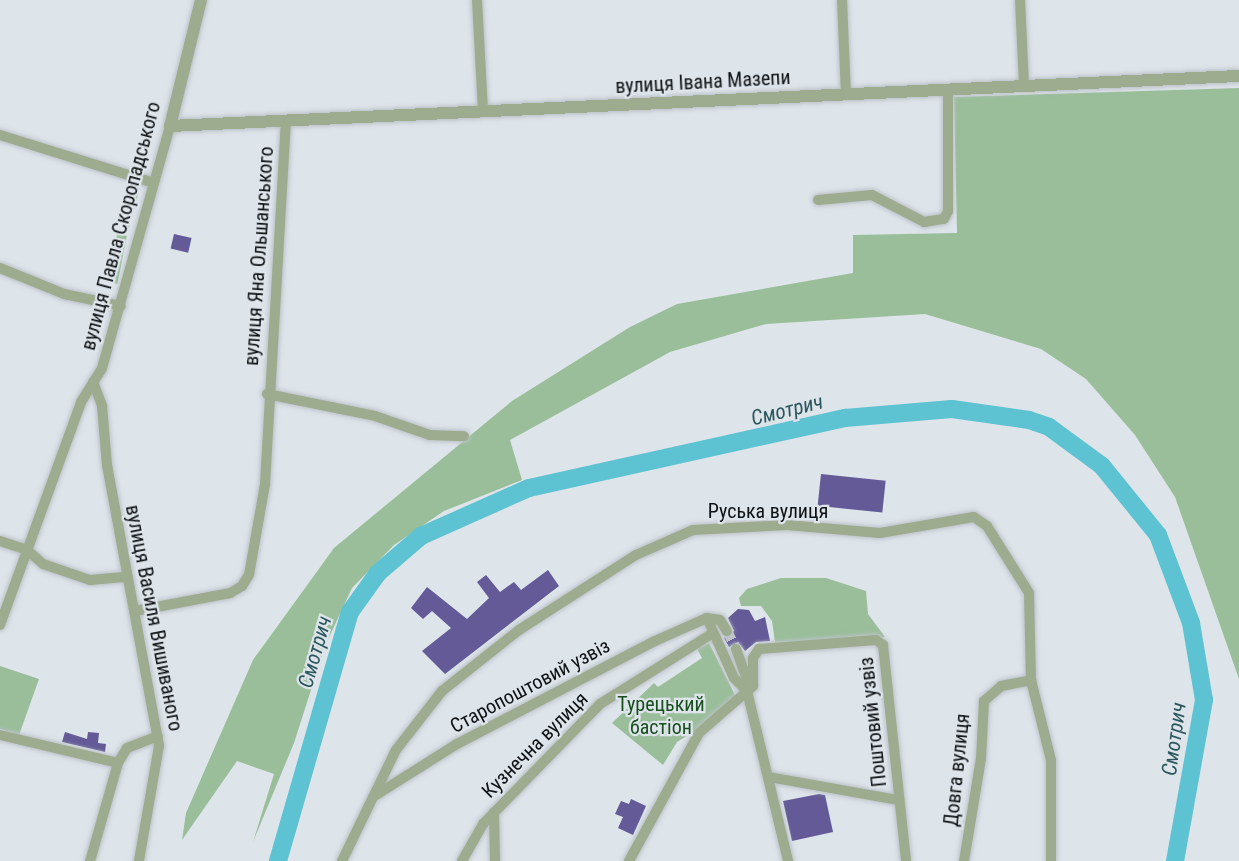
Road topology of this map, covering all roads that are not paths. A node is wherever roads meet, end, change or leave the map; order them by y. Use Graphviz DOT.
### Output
graph roads {
  1 [pos="201,0"];
  2 [pos="477,0"];
  3 [pos="842,0"];
  4 [pos="1020,0"];
  5 [pos="1239,76"];
  6 [pos="1024,86"];
  7 [pos="948,90"];
  8 [pos="846,94"];
  9 [pos="483,112"];
  10 [pos="286,121"];
  11 [pos="170,126"];
  12 [pos="0,135"];
  13 [pos="154,183"];
  14 [pos="818,200"];
  15 [pos="0,268"];
  16 [pos="121,306"];
  17 [pos="93,382"];
  18 [pos="267,393"];
  19 [pos="464,436"];
  20 [pos="0,541"];
  21 [pos="27,550"];
  22 [pos="127,577"];
  23 [pos="135,611"];
  24 [pos="707,618"];
  25 [pos="0,625"];
  26 [pos="727,631"];
  27 [pos="713,633"];
  28 [pos="736,649"];
  29 [pos="1031,680"];
  30 [pos="747,691"];
  31 [pos="0,735"];
  32 [pos="158,736"];
  33 [pos="118,763"];
  34 [pos="769,777"];
  35 [pos="376,795"];
  36 [pos="898,800"];
  37 [pos="494,812"];
  38 [pos="90,861"];
  39 [pos="139,861"];
  40 [pos="342,861"];
  41 [pos="462,861"];
  42 [pos="495,861"];
  43 [pos="630,861"];
  44 [pos="788,861"];
  45 [pos="906,861"];
  46 [pos="964,861"];
  47 [pos="1051,861"];
  1 -- 11 [label="street, вулиця Павла Скоропадського"];
  2 -- 9 [label="street"];
  3 -- 8 [label="street"];
  4 -- 6 [label="street"];
  5 -- 6 [label="street, вулиця Івана Мазепи"];
  6 -- 7 [label="street, вулиця Івана Мазепи"];
  7 -- 8 [label="street, вулиця Івана Мазепи"];
  7 -- 14 [label="street"];
  8 -- 9 [label="street, вулиця Івана Мазепи"];
  9 -- 10 [label="street, вулиця Івана Мазепи"];
  10 -- 11 [label="street, вулиця Івана Мазепи"];
  10 -- 18 [label="street, вулиця Яна Ольшанського"];
  11 -- 13 [label="street, вулиця Павла Скоропадського"];
  12 -- 13 [label="street"];
  13 -- 16 [label="street, вулиця Павла Скоропадського"];
  15 -- 16 [label="street"];
  16 -- 17 [label="street, вулиця Павла Скоропадського"];
  17 -- 21 [label="street, вулиця Павла Скоропадського"];
  17 -- 22 [label="street, вулиця Василя Вишиваного"];
  18 -- 19 [label="street, вулиця Яна Ольшанського"];
  18 -- 23 [label="street, вулиця Яна Ольшанського"];
  20 -- 21 [label="street"];
  21 -- 22 [label="street"];
  21 -- 25 [label="street, вулиця Павла Скоропадського"];
  22 -- 23 [label="street, вулиця Василя Вишиваного"];
  23 -- 32 [label="street, вулиця Василя Вишиваного"];
  24 -- 26 [label="street"];
  24 -- 27 [label="street"];
  24 -- 35 [label="street, Старопоштовий узвіз"];
  27 -- 30 [label="street"];
  27 -- 37 [label="street, Кузнечна вулиця"];
  28 -- 30 [label="street"];
  29 -- 35 [label="street, Руська вулиця"];
  29 -- 46 [label="street, Довга вулиця"];
  29 -- 47 [label="street, Руська вулиця"];
  30 -- 34 [label="street"];
  30 -- 36 [label="street, Поштовий узвіз"];
  30 -- 43 [label="street"];
  31 -- 33 [label="street"];
  32 -- 33 [label="street"];
  32 -- 39 [label="street, вулиця Василя Вишиваного"];
  33 -- 38 [label="street"];
  34 -- 36 [label="street"];
  34 -- 44 [label="street"];
  35 -- 40 [label="street, Руська вулиця"];
  36 -- 45 [label="street, Поштовий узвіз"];
  37 -- 41 [label="street, Кузнечна вулиця"];
  37 -- 42 [label="street"];
}
